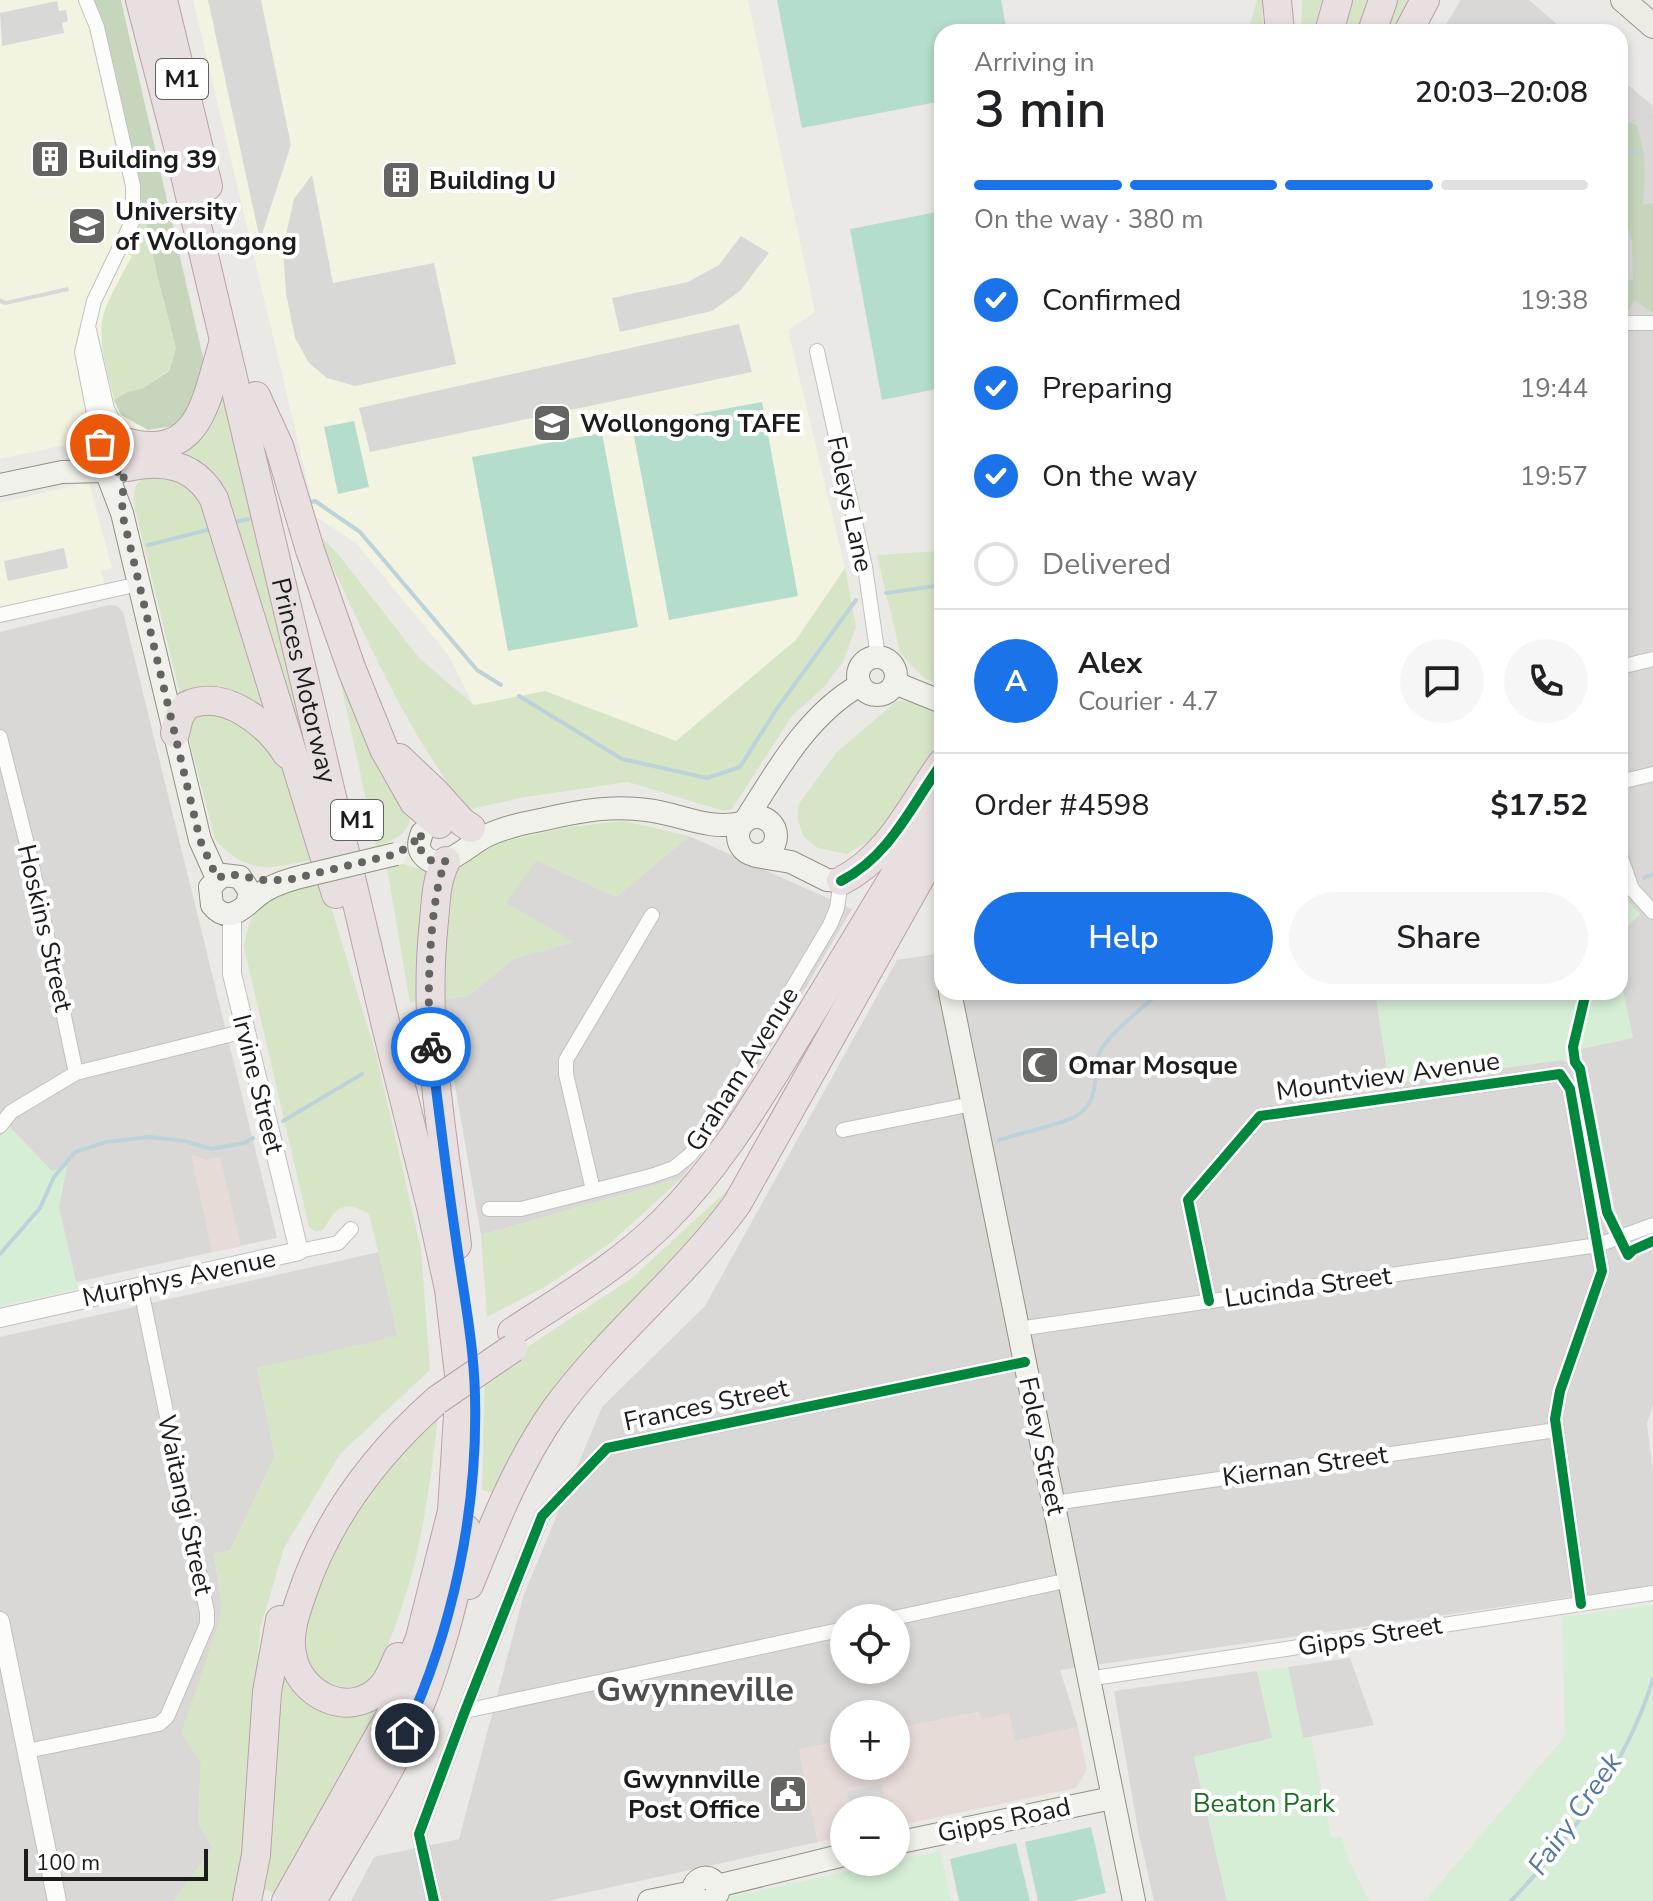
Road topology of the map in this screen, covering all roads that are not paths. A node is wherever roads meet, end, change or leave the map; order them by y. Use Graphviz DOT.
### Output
graph roads {
  1 [pos="86,0"];
  2 [pos="140,0"];
  3 [pos="163,0"];
  4 [pos="1277,0"];
  5 [pos="1291,0"];
  6 [pos="1338,0"];
  7 [pos="1383,0"];
  8 [pos="1425,0"];
  9 [pos="1623,0"];
  10 [pos="1279,24"];
  11 [pos="1291,24"];
  12 [pos="1331,24"];
  13 [pos="1375,24"];
  14 [pos="1412,24"];
  15 [pos="1653,26"];
  16 [pos="1628,323"];
  17 [pos="1653,323"];
  18 [pos="88,326"];
  19 [pos="223,343"];
  20 [pos="817,351"];
  21 [pos="256,396"];
  22 [pos="114,456"];
  23 [pos="0,475"];
  24 [pos="0,485"];
  25 [pos="139,584"];
  26 [pos="0,615"];
  27 [pos="878,657"];
  28 [pos="1653,659"];
  29 [pos="1628,665"];
  30 [pos="895,683"];
  31 [pos="860,685"];
  32 [pos="934,698"];
  33 [pos="175,733"];
  34 [pos="0,737"];
  35 [pos="800,739"];
  36 [pos="299,771"];
  37 [pos="1653,774"];
  38 [pos="934,775"];
  39 [pos="1628,780"];
  40 [pos="934,813"];
  41 [pos="744,822"];
  42 [pos="700,823"];
  43 [pos="518,825"];
  44 [pos="444,828"];
  45 [pos="776,832"];
  46 [pos="934,850"];
  47 [pos="396,854"];
  48 [pos="751,854"];
  49 [pos="442,861"];
  50 [pos="808,870"];
  51 [pos="226,876"];
  52 [pos="296,878"];
  53 [pos="1628,878"];
  54 [pos="841,881"];
  55 [pos="240,910"];
  56 [pos="1653,912"];
  57 [pos="652,915"];
  58 [pos="873,935"];
  59 [pos="952,1000"];
  60 [pos="387,1030"];
  61 [pos="245,1031"];
  62 [pos="76,1073"];
  63 [pos="972,1104"];
  64 [pos="6,1108"];
  65 [pos="0,1126"];
  66 [pos="843,1130"];
  67 [pos="593,1190"];
  68 [pos="489,1209"];
  69 [pos="1653,1225"];
  70 [pos="351,1229"];
  71 [pos="457,1245"];
  72 [pos="1598,1245"];
  73 [pos="299,1251"];
  74 [pos="140,1285"];
  75 [pos="1209,1301"];
  76 [pos="0,1318"];
  77 [pos="1018,1329"];
  78 [pos="1025,1362"];
  79 [pos="445,1389"];
  80 [pos="1556,1430"];
  81 [pos="1054,1503"];
  82 [pos="1069,1580"];
  83 [pos="1653,1593"];
  84 [pos="1581,1604"];
  85 [pos="910,1615"];
  86 [pos="0,1621"];
  87 [pos="830,1632"];
  88 [pos="1088,1679"];
  89 [pos="6,1680"];
  90 [pos="427,1686"];
  91 [pos="465,1711"];
  92 [pos="27,1751"];
  93 [pos="1112,1798"];
  94 [pos="910,1840"];
  95 [pos="830,1859"];
  96 [pos="705,1895"];
  97 [pos="57,1901"];
  98 [pos="247,1901"];
  99 [pos="286,1901"];
  100 [pos="312,1901"];
  101 [pos="434,1901"];
  102 [pos="649,1901"];
  103 [pos="1134,1901"];
  1 -- 18 [label="street"];
  2 -- 19 [label="highway, Princes Motorway / M1"];
  3 -- 21 [label="highway, Princes Motorway / M1"];
  4 -- 10 [label="highway"];
  5 -- 11 [label="highway"];
  6 -- 12 [label="highway"];
  7 -- 13 [label="highway"];
  8 -- 14 [label="highway"];
  9 -- 15 [label="main road"];
  16 -- 17 [label="street"];
  18 -- 22 [label="street"];
  18 -- 22 [label="street"];
  19 -- 22 [label="highway"];
  19 -- 60 [label="highway, Princes Motorway / M1"];
  20 -- 27 [label="street, Foleys Lane"];
  21 -- 44 [label="highway"];
  21 -- 71 [label="highway, Princes Motorway / M1"];
  22 -- 23 [label="main road"];
  22 -- 24 [label="main road"];
  22 -- 25 [label="main road"];
  22 -- 36 [label="highway"];
  25 -- 26 [label="street"];
  25 -- 33 [label="main road"];
  27 -- 30 [label="main road"];
  27 -- 31 [label="main road"];
  28 -- 29 [label="street"];
  30 -- 31 [label="main road"];
  30 -- 32 [label="main road"];
  31 -- 35 [label="main road"];
  33 -- 36 [label="highway"];
  33 -- 51 [label="main road"];
  34 -- 62 [label="street, Hoskins Street"];
  35 -- 41 [label="main road"];
  35 -- 45 [label="main road"];
  36 -- 60 [label="highway"];
  37 -- 39 [label="street"];
  38 -- 54 [label="highway"];
  40 -- 58 [label="highway"];
  41 -- 42 [label="main road"];
  41 -- 45 [label="main road"];
  41 -- 48 [label="main road"];
  42 -- 43 [label="main road"];
  42 -- 48 [label="main road"];
  43 -- 44 [label="main road"];
  43 -- 49 [label="main road"];
  44 -- 47 [label="main road"];
  44 -- 49 [label="main road"];
  44 -- 49 [label="main road"];
  45 -- 48 [label="main road"];
  45 -- 50 [label="main road"];
  46 -- 58 [label="highway"];
  47 -- 49 [label="main road"];
  47 -- 52 [label="main road, bridge"];
  48 -- 50 [label="main road"];
  49 -- 71 [label="highway"];
  50 -- 54 [label="main road"];
  51 -- 52 [label="main road"];
  51 -- 55 [label="main road"];
  51 -- 55 [label="main road"];
  52 -- 55 [label="main road"];
  53 -- 56 [label="street"];
  54 -- 67 [label="street, Graham Avenue"];
  55 -- 61 [label="street, Irvine Street"];
  57 -- 67 [label="street"];
  58 -- 79 [label="highway, bridge"];
  58 -- 90 [label="highway"];
  59 -- 63 [label="main road, Foley Street"];
  60 -- 79 [label="highway, Princes Motorway / M1"];
  61 -- 62 [label="street"];
  61 -- 73 [label="street, Irvine Street"];
  62 -- 64 [label="street"];
  63 -- 66 [label="street"];
  63 -- 77 [label="main road, Foley Street"];
  64 -- 65 [label="street"];
  67 -- 68 [label="street, Graham Avenue"];
  69 -- 72 [label="street, Lucinda Street"];
  70 -- 73 [label="street, Murphys Avenue"];
  71 -- 90 [label="highway, Princes Motorway / M1"];
  72 -- 75 [label="street, Lucinda Street"];
  72 -- 75 [label="street, Mountview Avenue"];
  72 -- 80 [label="street"];
  73 -- 74 [label="street, Murphys Avenue"];
  74 -- 76 [label="street, Murphys Avenue"];
  74 -- 92 [label="street, Waitangi Street"];
  75 -- 77 [label="street, Lucinda Street"];
  77 -- 78 [label="main road, Foley Street"];
  78 -- 81 [label="main road, Foley Street"];
  78 -- 91 [label="street, Frances Street"];
  79 -- 79 [label="highway"];
  79 -- 98 [label="highway"];
  79 -- 99 [label="highway, Princes Motorway / M1"];
  80 -- 81 [label="street, Kiernan Street"];
  80 -- 84 [label="street"];
  81 -- 82 [label="main road, Foley Street"];
  82 -- 85 [label="street"];
  82 -- 88 [label="main road, Foley Street"];
  83 -- 84 [label="street, Gipps Street"];
  84 -- 88 [label="street, Gipps Street"];
  86 -- 89 [label="street"];
  87 -- 91 [label="street"];
  88 -- 93 [label="main road, Foley Street"];
  89 -- 92 [label="street"];
  90 -- 100 [label="highway, Princes Motorway / M1"];
  91 -- 101 [label="street, Frances Street"];
  92 -- 97 [label="street"];
  93 -- 94 [label="main road, Gipps Road"];
  93 -- 103 [label="main road, Foley Street"];
  95 -- 96 [label="main road"];
  96 -- 102 [label="main road"];
}
